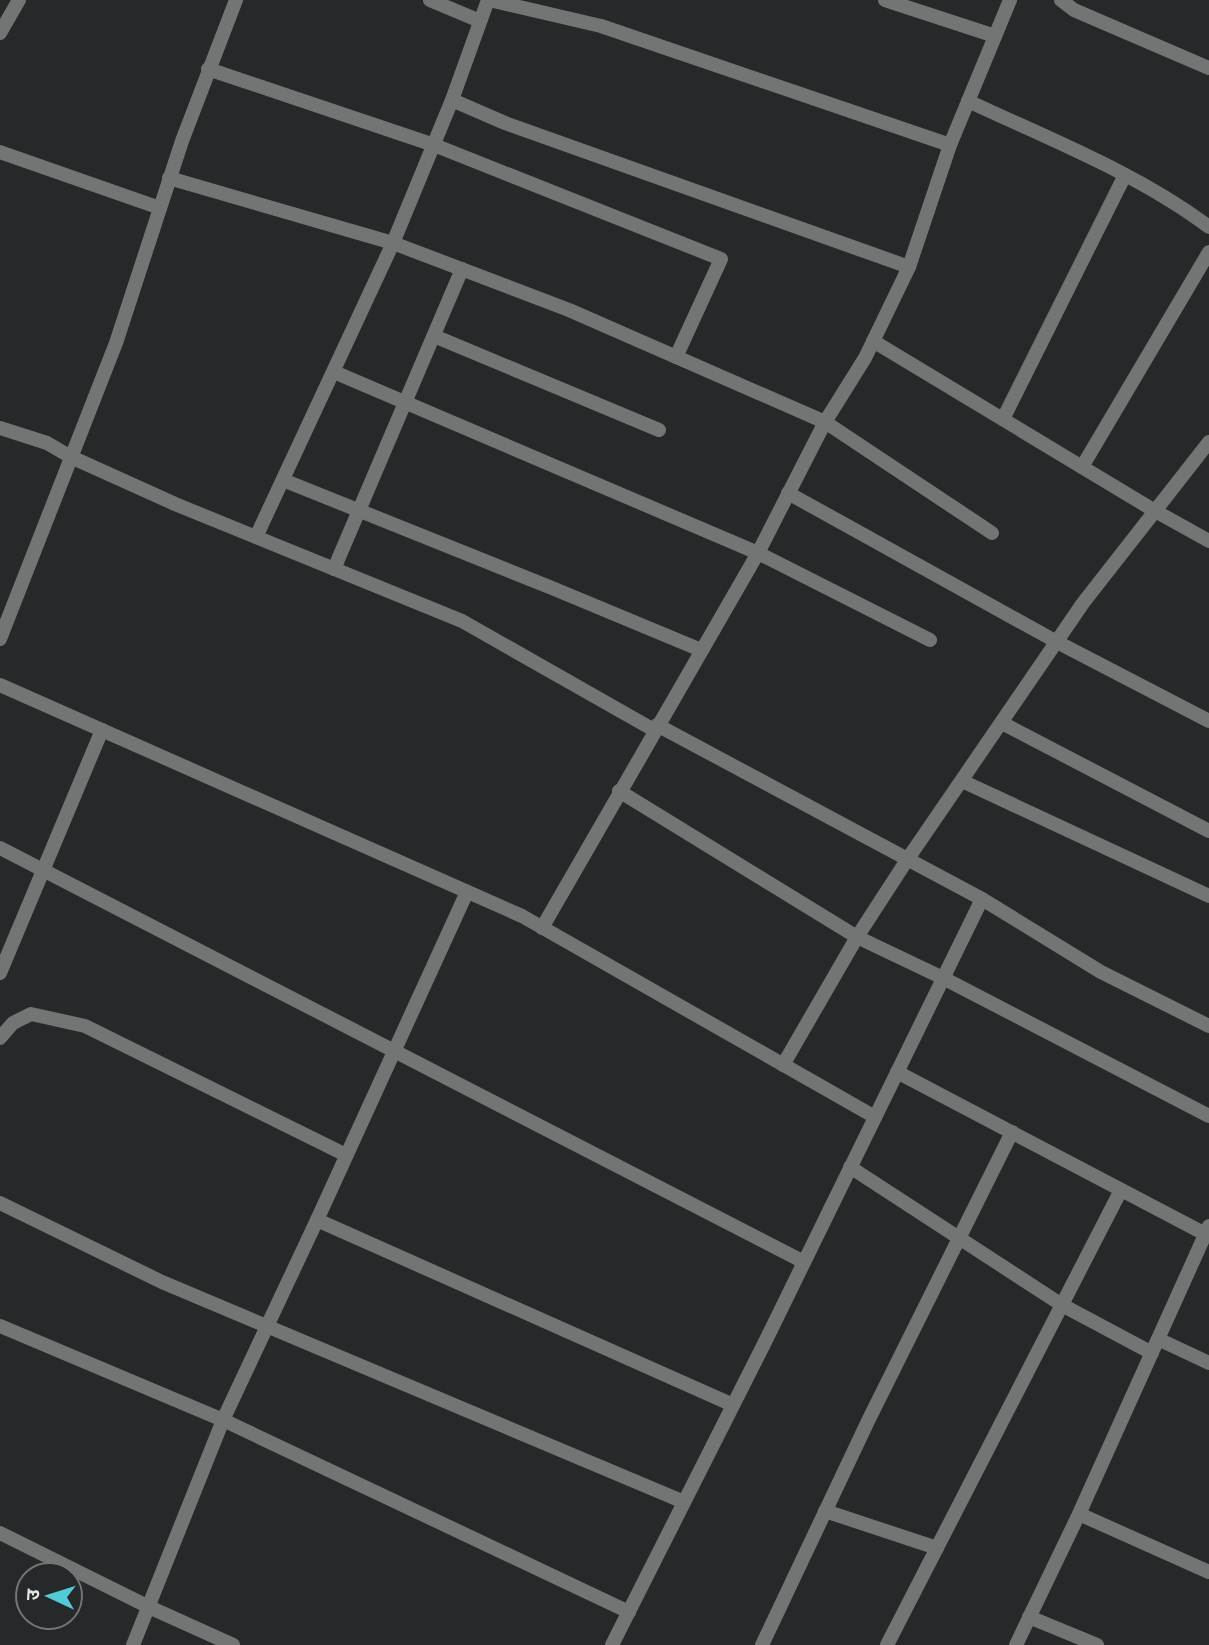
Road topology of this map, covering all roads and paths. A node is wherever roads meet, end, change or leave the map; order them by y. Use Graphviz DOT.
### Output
graph roads {
  1 [pos="19,0"];
  2 [pos="236,0"];
  3 [pos="430,0"];
  4 [pos="488,0"];
  5 [pos="885,0"];
  6 [pos="1010,0"];
  7 [pos="1061,0"];
  8 [pos="1076,5"];
  9 [pos="480,21"];
  10 [pos="0,33"];
  11 [pos="995,36"];
  12 [pos="1209,68"];
  13 [pos="208,69"];
  14 [pos="452,100"];
  15 [pos="968,101"];
  16 [pos="434,145"];
  17 [pos="950,145"];
  18 [pos="0,152"];
  19 [pos="1125,175"];
  20 [pos="169,178"];
  21 [pos="160,208"];
  22 [pos="1209,227"];
  23 [pos="393,243"];
  24 [pos="1209,252"];
  25 [pos="908,267"];
  26 [pos="462,269"];
  27 [pos="433,336"];
  28 [pos="873,341"];
  29 [pos="676,357"];
  30 [pos="334,372"];
  31 [pos="406,403"];
  32 [pos="1003,419"];
  33 [pos="825,422"];
  34 [pos="0,428"];
  35 [pos="659,430"];
  36 [pos="1209,442"];
  37 [pos="71,457"];
  38 [pos="1082,467"];
  39 [pos="283,480"];
  40 [pos="788,493"];
  41 [pos="358,510"];
  42 [pos="1155,511"];
  43 [pos="992,533"];
  44 [pos="256,537"];
  45 [pos="1209,541"];
  46 [pos="758,553"];
  47 [pos="334,569"];
  48 [pos="1,635"];
  49 [pos="930,640"];
  50 [pos="1057,642"];
  51 [pos="701,650"];
  52 [pos="0,685"];
  53 [pos="1209,721"];
  54 [pos="1002,723"];
  55 [pos="656,728"];
  56 [pos="102,730"];
  57 [pos="962,781"];
  58 [pos="619,791"];
  59 [pos="1209,831"];
  60 [pos="0,848"];
  61 [pos="907,860"];
  62 [pos="42,869"];
  63 [pos="467,892"];
  64 [pos="1209,896"];
  65 [pos="982,900"];
  66 [pos="542,928"];
  67 [pos="857,937"];
  68 [pos="0,973"];
  69 [pos="943,978"];
  70 [pos="1209,1026"];
  71 [pos="0,1038"];
  72 [pos="394,1051"];
  73 [pos="783,1066"];
  74 [pos="897,1072"];
  75 [pos="1209,1116"];
  76 [pos="875,1117"];
  77 [pos="1012,1132"];
  78 [pos="346,1155"];
  79 [pos="850,1167"];
  80 [pos="1121,1190"];
  81 [pos="0,1203"];
  82 [pos="317,1220"];
  83 [pos="1208,1232"];
  84 [pos="959,1238"];
  85 [pos="804,1262"];
  86 [pos="1062,1305"];
  87 [pos="0,1326"];
  88 [pos="267,1328"];
  89 [pos="1158,1339"];
  90 [pos="1152,1353"];
  91 [pos="1209,1363"];
  92 [pos="733,1405"];
  93 [pos="223,1420"];
  94 [pos="684,1502"];
  95 [pos="825,1511"];
  96 [pos="1079,1514"];
  97 [pos="0,1533"];
  98 [pos="937,1548"];
  99 [pos="1209,1572"];
  100 [pos="149,1607"];
  101 [pos="629,1612"];
  102 [pos="1029,1617"];
  103 [pos="133,1645"];
  104 [pos="233,1645"];
  105 [pos="612,1645"];
  106 [pos="762,1645"];
  107 [pos="887,1645"];
  108 [pos="1016,1645"];
  109 [pos="1097,1645"];
  1 -- 10 [label="street"];
  2 -- 13 [label="street"];
  3 -- 9 [label="street"];
  4 -- 9 [label="street"];
  4 -- 17 [label="street"];
  5 -- 11 [label="street"];
  6 -- 11 [label="street"];
  7 -- 8 [label="street"];
  8 -- 12 [label="street"];
  9 -- 14 [label="street"];
  11 -- 15 [label="street"];
  13 -- 16 [label="street"];
  13 -- 20 [label="street"];
  14 -- 16 [label="street"];
  14 -- 25 [label="street"];
  15 -- 17 [label="street"];
  15 -- 19 [label="street"];
  16 -- 23 [label="street"];
  16 -- 29 [label="street"];
  17 -- 25 [label="street"];
  18 -- 21 [label="street"];
  19 -- 22 [label="street"];
  19 -- 32 [label="street"];
  20 -- 21 [label="street"];
  20 -- 23 [label="street"];
  21 -- 37 [label="street"];
  23 -- 26 [label="street"];
  23 -- 30 [label="street"];
  24 -- 38 [label="street"];
  25 -- 28 [label="street"];
  26 -- 27 [label="street"];
  26 -- 29 [label="street"];
  27 -- 31 [label="street"];
  27 -- 35 [label="street"];
  28 -- 32 [label="street"];
  28 -- 33 [label="street"];
  29 -- 33 [label="street"];
  30 -- 31 [label="street"];
  30 -- 39 [label="street"];
  31 -- 41 [label="street"];
  31 -- 46 [label="street"];
  32 -- 38 [label="street"];
  33 -- 40 [label="street"];
  33 -- 43 [label="street"];
  34 -- 37 [label="street"];
  36 -- 42 [label="street"];
  37 -- 44 [label="street"];
  37 -- 48 [label="street"];
  38 -- 42 [label="street"];
  39 -- 41 [label="street"];
  39 -- 44 [label="street"];
  40 -- 46 [label="street"];
  40 -- 50 [label="street"];
  41 -- 47 [label="street"];
  41 -- 51 [label="street"];
  42 -- 45 [label="street"];
  42 -- 50 [label="street"];
  44 -- 47 [label="street"];
  46 -- 49 [label="street"];
  46 -- 51 [label="street"];
  47 -- 55 [label="street"];
  50 -- 53 [label="street"];
  50 -- 54 [label="street"];
  51 -- 55 [label="street"];
  52 -- 56 [label="street"];
  54 -- 57 [label="street"];
  54 -- 59 [label="street"];
  55 -- 58 [label="street"];
  55 -- 61 [label="street"];
  56 -- 62 [label="street"];
  56 -- 63 [label="street"];
  57 -- 61 [label="street"];
  57 -- 64 [label="street"];
  58 -- 66 [label="street"];
  58 -- 67 [label="street"];
  60 -- 62 [label="street"];
  61 -- 65 [label="street"];
  61 -- 67 [label="street"];
  62 -- 68 [label="street"];
  62 -- 72 [label="street"];
  63 -- 66 [label="street"];
  63 -- 72 [label="street"];
  65 -- 69 [label="street"];
  65 -- 70 [label="street"];
  66 -- 73 [label="street"];
  67 -- 69 [label="street"];
  67 -- 73 [label="street"];
  69 -- 74 [label="street"];
  69 -- 75 [label="street"];
  71 -- 78 [label="street"];
  72 -- 78 [label="street"];
  72 -- 85 [label="street"];
  73 -- 76 [label="street"];
  74 -- 76 [label="street"];
  74 -- 77 [label="street"];
  76 -- 79 [label="street"];
  77 -- 80 [label="street"];
  77 -- 84 [label="street"];
  78 -- 82 [label="street"];
  79 -- 84 [label="street"];
  79 -- 85 [label="street"];
  80 -- 83 [label="street"];
  80 -- 86 [label="street"];
  81 -- 88 [label="street"];
  82 -- 88 [label="street"];
  82 -- 92 [label="street"];
  83 -- 89 [label="street"];
  84 -- 86 [label="street"];
  84 -- 95 [label="street"];
  85 -- 92 [label="street"];
  86 -- 90 [label="street"];
  86 -- 98 [label="street"];
  87 -- 93 [label="street"];
  88 -- 93 [label="street"];
  88 -- 94 [label="street"];
  89 -- 90 [label="street"];
  89 -- 91 [label="street"];
  90 -- 96 [label="street"];
  92 -- 94 [label="street"];
  93 -- 100 [label="street"];
  93 -- 101 [label="street"];
  94 -- 101 [label="street"];
  95 -- 98 [label="street"];
  95 -- 106 [label="street"];
  96 -- 99 [label="street"];
  96 -- 102 [label="street"];
  97 -- 100 [label="street"];
  98 -- 107 [label="street"];
  100 -- 103 [label="street"];
  100 -- 104 [label="street"];
  101 -- 105 [label="street"];
  102 -- 108 [label="street"];
  102 -- 109 [label="street"];
}
